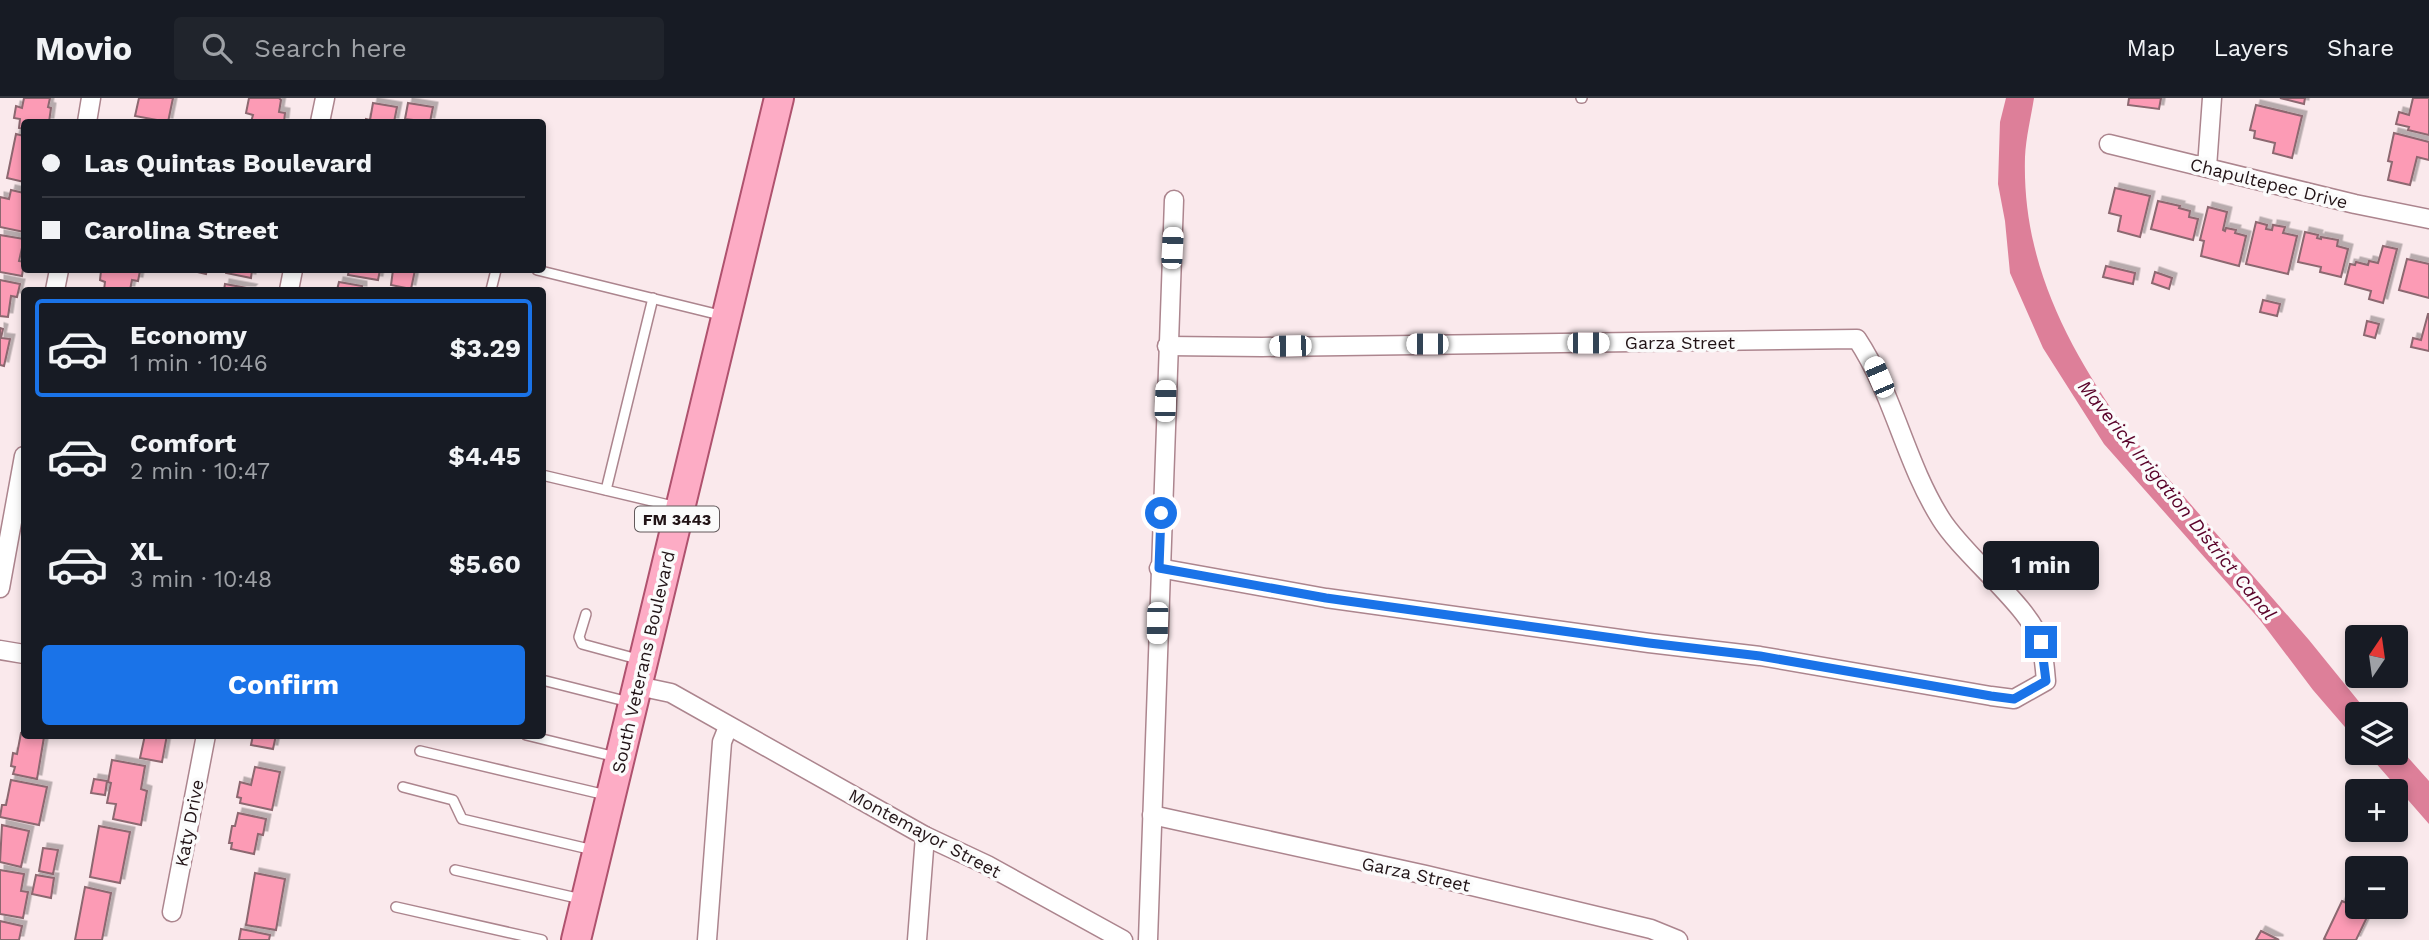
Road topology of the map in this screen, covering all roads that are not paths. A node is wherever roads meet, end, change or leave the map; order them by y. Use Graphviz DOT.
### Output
graph roads {
  1 [pos="91,98"];
  2 [pos="325,98"];
  3 [pos="779,98"];
  4 [pos="2212,98"];
  5 [pos="88,119"];
  6 [pos="321,119"];
  7 [pos="2109,144"];
  8 [pos="2207,167"];
  9 [pos="1174,200"];
  10 [pos="2429,219"];
  11 [pos="546,272"];
  12 [pos="653,298"];
  13 [pos="726,317"];
  14 [pos="1167,346"];
  15 [pos="21,472"];
  16 [pos="546,476"];
  17 [pos="606,490"];
  18 [pos="680,507"];
  19 [pos="1159,568"];
  20 [pos="0,588"];
  21 [pos="586,614"];
  22 [pos="0,650"];
  23 [pos="21,654"];
  24 [pos="546,680"];
  25 [pos="638,683"];
  26 [pos="728,727"];
  27 [pos="205,739"];
  28 [pos="543,739"];
  29 [pos="420,751"];
  30 [pos="621,758"];
  31 [pos="402,786"];
  32 [pos="611,796"];
  33 [pos="1152,815"];
  34 [pos="925,836"];
  35 [pos="598,852"];
  36 [pos="455,870"];
  37 [pos="586,900"];
  38 [pos="396,907"];
  39 [pos="172,912"];
  40 [pos="542,940"];
  41 [pos="576,940"];
  42 [pos="707,940"];
  43 [pos="917,940"];
  44 [pos="1123,940"];
  45 [pos="1148,940"];
  46 [pos="1678,940"];
  1 -- 5 [label="street"];
  2 -- 6 [label="street"];
  3 -- 13 [label="main road, South Veterans Boulevard / FM 3443"];
  4 -- 8 [label="street"];
  7 -- 8 [label="street, Chapultepec Drive"];
  8 -- 10 [label="street, Chapultepec Drive"];
  9 -- 14 [label="street"];
  11 -- 12 [label="lane"];
  12 -- 13 [label="lane"];
  12 -- 17 [label="lane"];
  13 -- 18 [label="main road, South Veterans Boulevard / FM 3443"];
  14 -- 19 [label="street"];
  14 -- 19 [label="street, Garza Street"];
  15 -- 20 [label="street"];
  16 -- 17 [label="lane"];
  17 -- 18 [label="lane"];
  18 -- 25 [label="main road, South Veterans Boulevard / FM 3443"];
  19 -- 33 [label="street"];
  21 -- 25 [label="lane"];
  22 -- 23 [label="street"];
  24 -- 25 [label="lane"];
  25 -- 26 [label="street, Montemayor Street"];
  25 -- 30 [label="main road, South Veterans Boulevard / FM 3443"];
  26 -- 34 [label="street, Montemayor Street"];
  26 -- 42 [label="street"];
  27 -- 39 [label="street, Katy Drive"];
  28 -- 30 [label="lane"];
  29 -- 32 [label="lane"];
  30 -- 32 [label="main road, South Veterans Boulevard / FM 3443"];
  31 -- 35 [label="lane"];
  32 -- 35 [label="main road, South Veterans Boulevard / FM 3443"];
  33 -- 45 [label="street"];
  33 -- 46 [label="street, Garza Street"];
  34 -- 43 [label="street"];
  34 -- 44 [label="street, Montemayor Street"];
  35 -- 37 [label="main road, South Veterans Boulevard / FM 3443"];
  36 -- 37 [label="lane"];
  37 -- 41 [label="main road, South Veterans Boulevard / FM 3443"];
  38 -- 40 [label="lane"];
}
